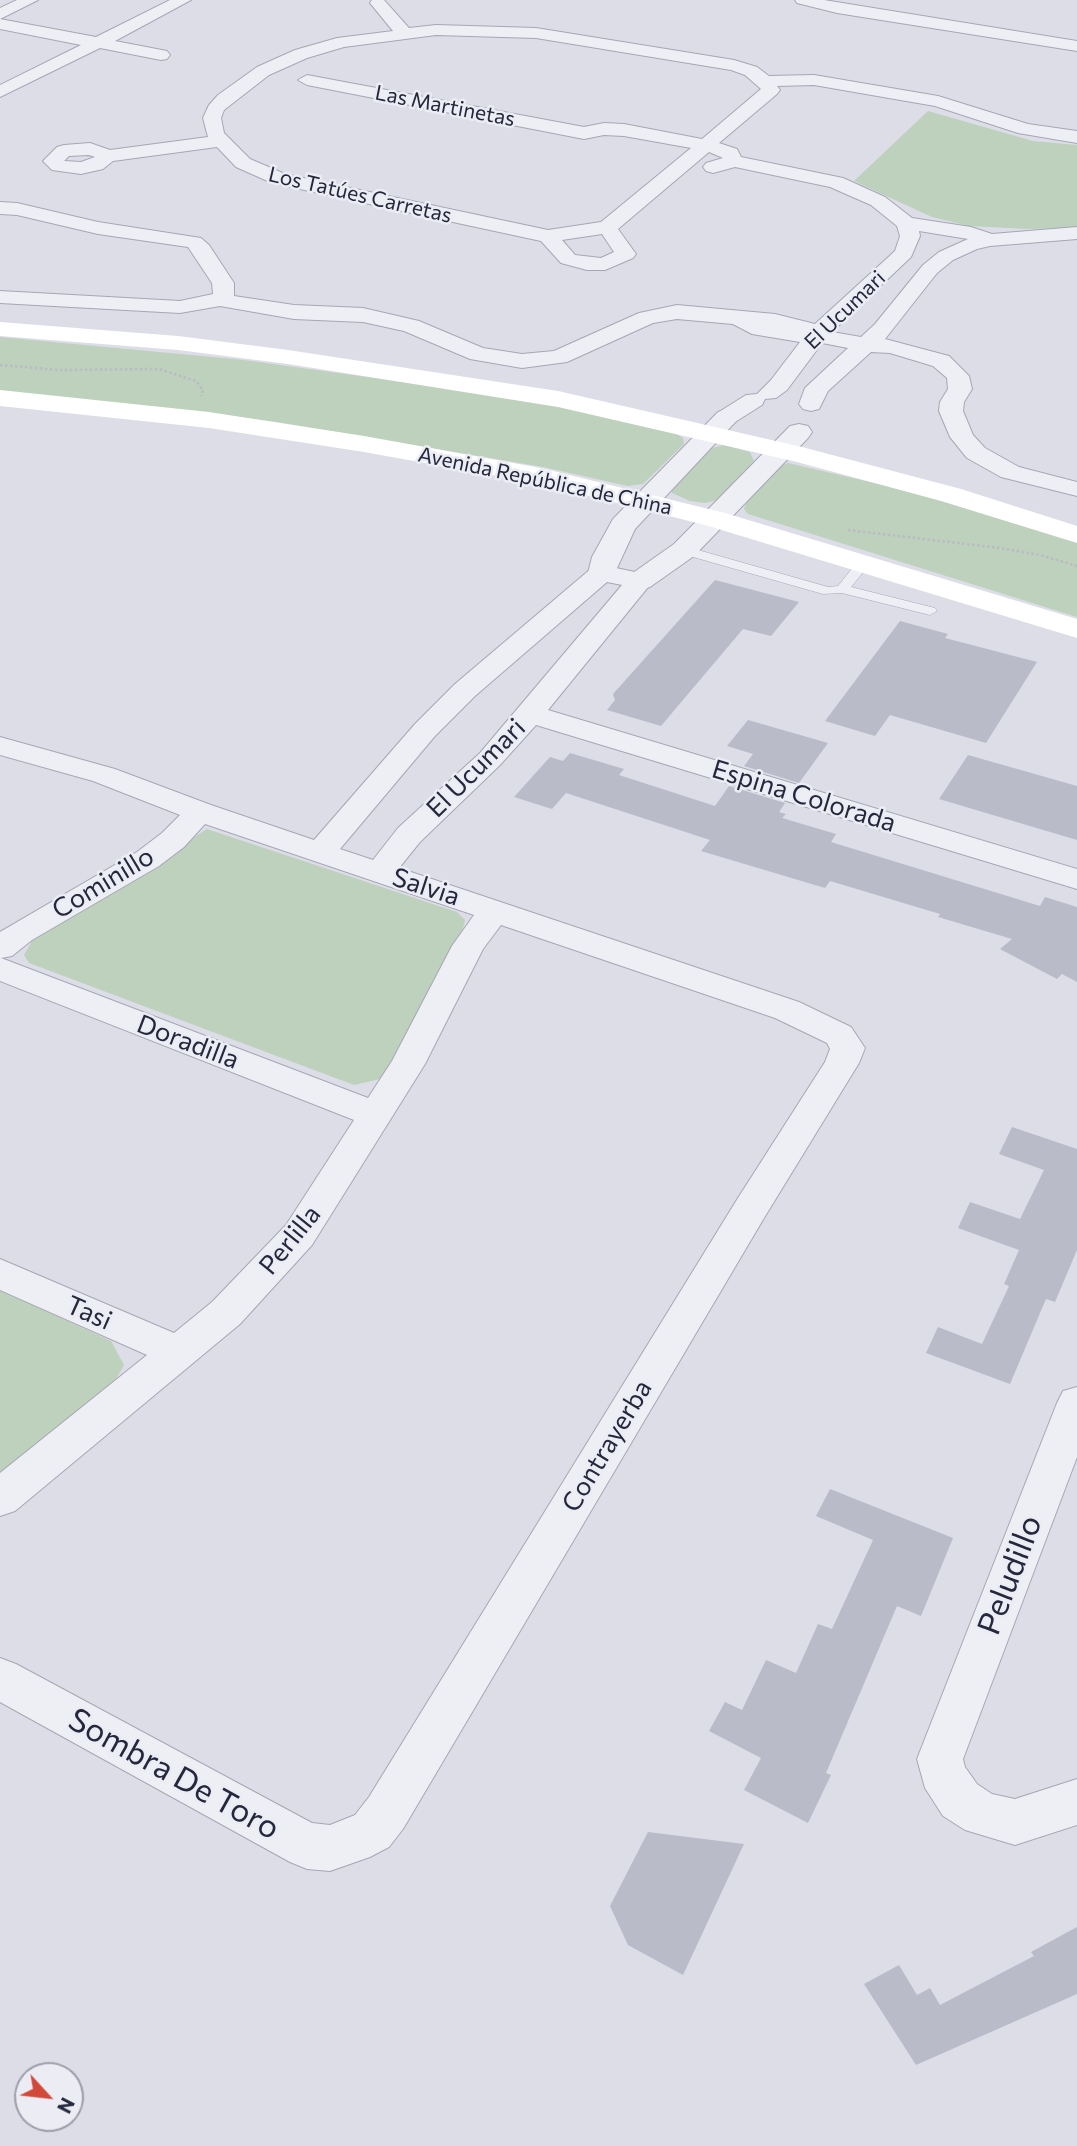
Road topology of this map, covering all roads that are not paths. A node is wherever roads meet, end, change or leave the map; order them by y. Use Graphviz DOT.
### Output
graph roads {
  1 [pos="30,0"];
  2 [pos="183,0"];
  3 [pos="803,0"];
  4 [pos="377,2"];
  5 [pos="0,14"];
  6 [pos="0,24"];
  7 [pos="402,32"];
  8 [pos="98,43"];
  9 [pos="1077,46"];
  10 [pos="161,55"];
  11 [pos="283,61"];
  12 [pos="765,81"];
  13 [pos="247,82"];
  14 [pos="272,84"];
  15 [pos="0,92"];
  16 [pos="584,132"];
  17 [pos="1077,137"];
  18 [pos="220,141"];
  19 [pos="705,145"];
  20 [pos="601,149"];
  21 [pos="105,156"];
  22 [pos="659,160"];
  23 [pos="734,161"];
  24 [pos="683,164"];
  25 [pos="0,208"];
  26 [pos="906,223"];
  27 [pos="607,227"];
  28 [pos="1077,233"];
  29 [pos="548,236"];
  30 [pos="990,240"];
  31 [pos="0,297"];
  32 [pos="220,300"];
  33 [pos="0,329"];
  34 [pos="816,335"];
  35 [pos="867,345"];
  36 [pos="0,398"];
  37 [pos="800,425"];
  38 [pos="718,426"];
  39 [pos="1077,489"];
  40 [pos="643,502"];
  41 [pos="715,519"];
  42 [pos="1077,535"];
  43 [pos="684,551"];
  44 [pos="863,564"];
  45 [pos="602,573"];
  46 [pos="640,581"];
  47 [pos="842,589"];
  48 [pos="930,611"];
  49 [pos="1077,629"];
  50 [pos="530,714"];
  51 [pos="0,746"];
  52 [pos="200,812"];
  53 [pos="320,852"];
  54 [pos="380,872"];
  55 [pos="1077,879"];
  56 [pos="495,910"];
  57 [pos="0,948"];
  58 [pos="0,969"];
  59 [pos="846,1041"];
  60 [pos="377,1115"];
  61 [pos="0,1274"];
  62 [pos="179,1352"];
  63 [pos="1077,1404"];
  64 [pos="0,1498"];
  65 [pos="0,1679"];
  66 [pos="1077,1801"];
  67 [pos="353,1841"];
  1 -- 5 [label="street"];
  2 -- 8 [label="street"];
  3 -- 9 [label="street"];
  4 -- 7 [label="street"];
  6 -- 8 [label="street"];
  7 -- 11 [label="street"];
  7 -- 12 [label="street"];
  8 -- 10 [label="street"];
  8 -- 15 [label="street"];
  11 -- 13 [label="street"];
  11 -- 16 [label="street, Las Martinetas"];
  12 -- 17 [label="street"];
  12 -- 19 [label="street"];
  13 -- 14 [label="street"];
  13 -- 18 [label="street"];
  16 -- 19 [label="street, Las Martinetas"];
  16 -- 20 [label="street"];
  18 -- 21 [label="street"];
  18 -- 29 [label="street, Los Tatúes Carretas"];
  19 -- 23 [label="street, Las Martinetas"];
  19 -- 24 [label="street"];
  22 -- 24 [label="street, Las Martinetas"];
  23 -- 24 [label="street, Las Martinetas"];
  23 -- 26 [label="street, Las Martinetas"];
  24 -- 27 [label="street"];
  25 -- 32 [label="street"];
  26 -- 30 [label="street, Las Martinetas"];
  26 -- 34 [label="street, El Ucumari"];
  27 -- 29 [label="street"];
  27 -- 29 [label="street"];
  28 -- 30 [label="street, Las Martinetas"];
  30 -- 35 [label="street, El Ucumari"];
  31 -- 32 [label="street"];
  32 -- 34 [label="street"];
  33 -- 38 [label="main road"];
  34 -- 35 [label="street"];
  34 -- 38 [label="street, El Ucumari"];
  35 -- 37 [label="street, El Ucumari"];
  35 -- 39 [label="street"];
  36 -- 40 [label="main road, Avenida República de China"];
  37 -- 38 [label="main road"];
  37 -- 41 [label="street"];
  37 -- 42 [label="main road"];
  38 -- 40 [label="street"];
  40 -- 41 [label="main road, Avenida República de China"];
  40 -- 45 [label="street"];
  41 -- 43 [label="street"];
  41 -- 44 [label="main road, Avenida República de China"];
  43 -- 46 [label="street"];
  43 -- 47 [label="lane"];
  44 -- 47 [label="lane"];
  44 -- 49 [label="main road, Avenida República de China"];
  45 -- 46 [label="street"];
  45 -- 53 [label="street"];
  46 -- 50 [label="street, El Ucumari"];
  47 -- 48 [label="lane"];
  50 -- 54 [label="street, El Ucumari"];
  50 -- 55 [label="street, Espina Colorada"];
  51 -- 52 [label="street, Salvia"];
  52 -- 53 [label="street, Salvia"];
  52 -- 57 [label="street, Cominillo"];
  53 -- 54 [label="street, Salvia"];
  54 -- 56 [label="street, Salvia"];
  56 -- 59 [label="street, Salvia"];
  56 -- 60 [label="street, Perlilla"];
  58 -- 60 [label="street, Doradilla"];
  59 -- 67 [label="street, Contrayerba"];
  60 -- 62 [label="street, Perlilla"];
  61 -- 62 [label="street, Tasi"];
  62 -- 64 [label="street, Perlilla"];
  63 -- 66 [label="street, Peludillo"];
  65 -- 67 [label="street, Sombra De Toro"];
}
